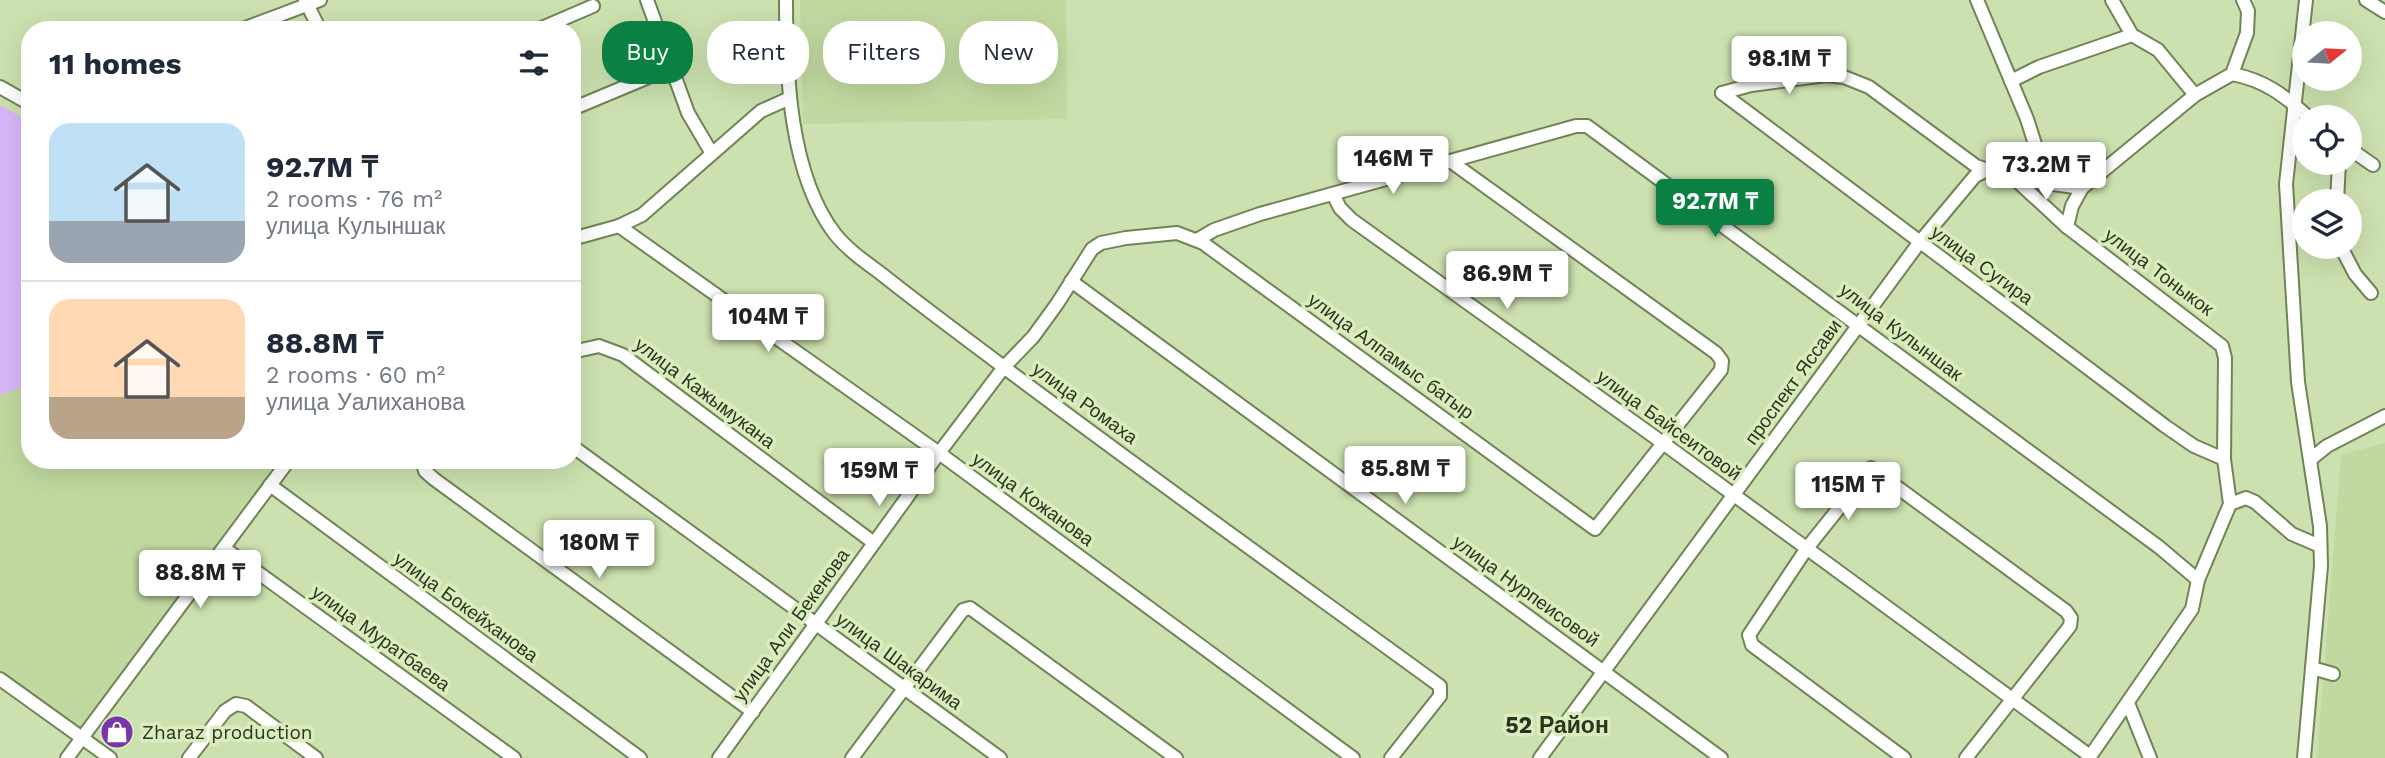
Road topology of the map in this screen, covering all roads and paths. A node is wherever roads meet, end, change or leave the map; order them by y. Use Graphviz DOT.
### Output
graph roads {
  1 [pos="320,0"];
  2 [pos="647,0"];
  3 [pos="786,0"];
  4 [pos="1977,0"];
  5 [pos="2112,0"];
  6 [pos="2306,0"];
  7 [pos="2366,0"];
  8 [pos="306,3"];
  9 [pos="2249,4"];
  10 [pos="593,6"];
  11 [pos="2385,12"];
  12 [pos="262,21"];
  13 [pos="315,21"];
  14 [pos="558,21"];
  15 [pos="654,21"];
  16 [pos="2132,35"];
  17 [pos="2232,74"];
  18 [pos="1857,81"];
  19 [pos="2011,81"];
  20 [pos="632,84"];
  21 [pos="676,84"];
  22 [pos="0,87"];
  23 [pos="2195,95"];
  24 [pos="790,98"];
  25 [pos="21,99"];
  26 [pos="2293,103"];
  27 [pos="581,105"];
  28 [pos="711,152"];
  29 [pos="2362,157"];
  30 [pos="1453,163"];
  31 [pos="2373,165"];
  32 [pos="1985,171"];
  33 [pos="2015,179"];
  34 [pos="2049,185"];
  35 [pos="2082,188"];
  36 [pos="1333,194"];
  37 [pos="619,226"];
  38 [pos="2067,227"];
  39 [pos="581,237"];
  40 [pos="1198,240"];
  41 [pos="1919,243"];
  42 [pos="2347,259"];
  43 [pos="1071,281"];
  44 [pos="2371,293"];
  45 [pos="1859,324"];
  46 [pos="581,350"];
  47 [pos="1004,367"];
  48 [pos="2385,416"];
  49 [pos="1663,443"];
  50 [pos="581,453"];
  51 [pos="939,453"];
  52 [pos="2311,458"];
  53 [pos="2224,459"];
  54 [pos="282,469"];
  55 [pos="424,469"];
  56 [pos="270,485"];
  57 [pos="1734,496"];
  58 [pos="2230,504"];
  59 [pos="874,543"];
  60 [pos="2320,546"];
  61 [pos="224,548"];
  62 [pos="1807,548"];
  63 [pos="2198,580"];
  64 [pos="814,625"];
  65 [pos="2312,668"];
  66 [pos="1604,672"];
  67 [pos="2333,674"];
  68 [pos="0,679"];
  69 [pos="905,689"];
  70 [pos="2013,700"];
  71 [pos="2128,703"];
  72 [pos="753,712"];
  73 [pos="83,738"];
  74 [pos="2090,757"];
  75 [pos="68,758"];
  76 [pos="110,758"];
  77 [pos="189,758"];
  78 [pos="316,758"];
  79 [pos="514,758"];
  80 [pos="640,758"];
  81 [pos="719,758"];
  82 [pos="852,758"];
  83 [pos="1000,758"];
  84 [pos="1176,758"];
  85 [pos="1353,758"];
  86 [pos="1391,758"];
  87 [pos="1540,758"];
  88 [pos="1721,758"];
  89 [pos="1905,758"];
  90 [pos="1966,758"];
  91 [pos="2150,758"];
  92 [pos="2304,758"];
  1 -- 8 [label="street"];
  2 -- 15 [label="street"];
  3 -- 24 [label="street, улица Ромаха"];
  4 -- 19 [label="street"];
  5 -- 16 [label="street"];
  6 -- 26 [label="street"];
  7 -- 11 [label="street"];
  8 -- 12 [label="street"];
  8 -- 13 [label="street"];
  9 -- 17 [label="street"];
  10 -- 14 [label="street"];
  16 -- 19 [label="street"];
  16 -- 23 [label="street"];
  17 -- 23 [label="street"];
  17 -- 26 [label="street"];
  18 -- 32 [label="street, улица Тоныкок"];
  18 -- 41 [label="street, улица Сугира"];
  19 -- 34 [label="street"];
  20 -- 27 [label="street"];
  21 -- 28 [label="street"];
  22 -- 25 [label="street"];
  23 -- 35 [label="street"];
  24 -- 28 [label="street"];
  24 -- 47 [label="street, улица Ромаха"];
  26 -- 52 [label="street"];
  28 -- 37 [label="street"];
  29 -- 31 [label="street"];
  30 -- 36 [label="street"];
  30 -- 45 [label="street, улица Кулыншак"];
  30 -- 49 [label="street"];
  32 -- 33 [label="street, улица Тоныкок"];
  32 -- 41 [label="street, проспект Яссави"];
  33 -- 34 [label="street"];
  33 -- 38 [label="street, улица Тоныкок"];
  34 -- 35 [label="street"];
  35 -- 38 [label="street"];
  36 -- 40 [label="street"];
  36 -- 49 [label="street, улица Байсеитовой"];
  37 -- 39 [label="street"];
  37 -- 51 [label="street, улица Кожанова"];
  38 -- 53 [label="street, улица Тоныкок"];
  40 -- 43 [label="street, улица Али Бекенова"];
  40 -- 49 [label="street, улица Алпамыс батыр"];
  41 -- 45 [label="street, проспект Яссави"];
  41 -- 53 [label="street, улица Сугира"];
  42 -- 44 [label="street"];
  43 -- 47 [label="street, улица Али Бекенова"];
  43 -- 66 [label="street, улица Нурпеисовой"];
  45 -- 57 [label="street, проспект Яссави"];
  45 -- 63 [label="street, улица Кулыншак"];
  46 -- 59 [label="street, улица Кажымукана"];
  47 -- 51 [label="street, улица Али Бекенова"];
  47 -- 86 [label="street, улица Ромаха"];
  48 -- 52 [label="street"];
  49 -- 57 [label="street, улица Байсеитовой"];
  50 -- 64 [label="street, улица Шакарима"];
  51 -- 59 [label="street, улица Али Бекенова"];
  51 -- 85 [label="street, улица Кожанова"];
  52 -- 60 [label="street"];
  53 -- 58 [label="street"];
  54 -- 56 [label="street"];
  55 -- 72 [label="street"];
  56 -- 61 [label="street"];
  56 -- 80 [label="street, улица Бокейханова"];
  57 -- 62 [label="street, улица Байсеитовой"];
  57 -- 66 [label="street, проспект Яссави"];
  58 -- 60 [label="street"];
  58 -- 63 [label="street"];
  59 -- 64 [label="street, улица Али Бекенова"];
  60 -- 65 [label="street"];
  61 -- 73 [label="street"];
  61 -- 79 [label="street, улица Муратбаева"];
  62 -- 70 [label="street, улица Байсеитовой"];
  62 -- 70 [label="street"];
  62 -- 89 [label="street"];
  63 -- 71 [label="street"];
  64 -- 69 [label="street, улица Шакарима"];
  64 -- 72 [label="street, улица Али Бекенова"];
  65 -- 67 [label="street"];
  65 -- 92 [label="street"];
  66 -- 87 [label="street, проспект Яссави"];
  66 -- 88 [label="street, улица Нурпеисовой"];
  68 -- 73 [label="street"];
  69 -- 82 [label="street"];
  69 -- 83 [label="street, улица Шакарима"];
  69 -- 84 [label="street"];
  70 -- 74 [label="street, улица Байсеитовой"];
  70 -- 90 [label="street"];
  71 -- 74 [label="street"];
  71 -- 91 [label="street"];
  72 -- 81 [label="street, улица Али Бекенова"];
  73 -- 75 [label="street"];
  73 -- 76 [label="street"];
  77 -- 78 [label="street"];
}
